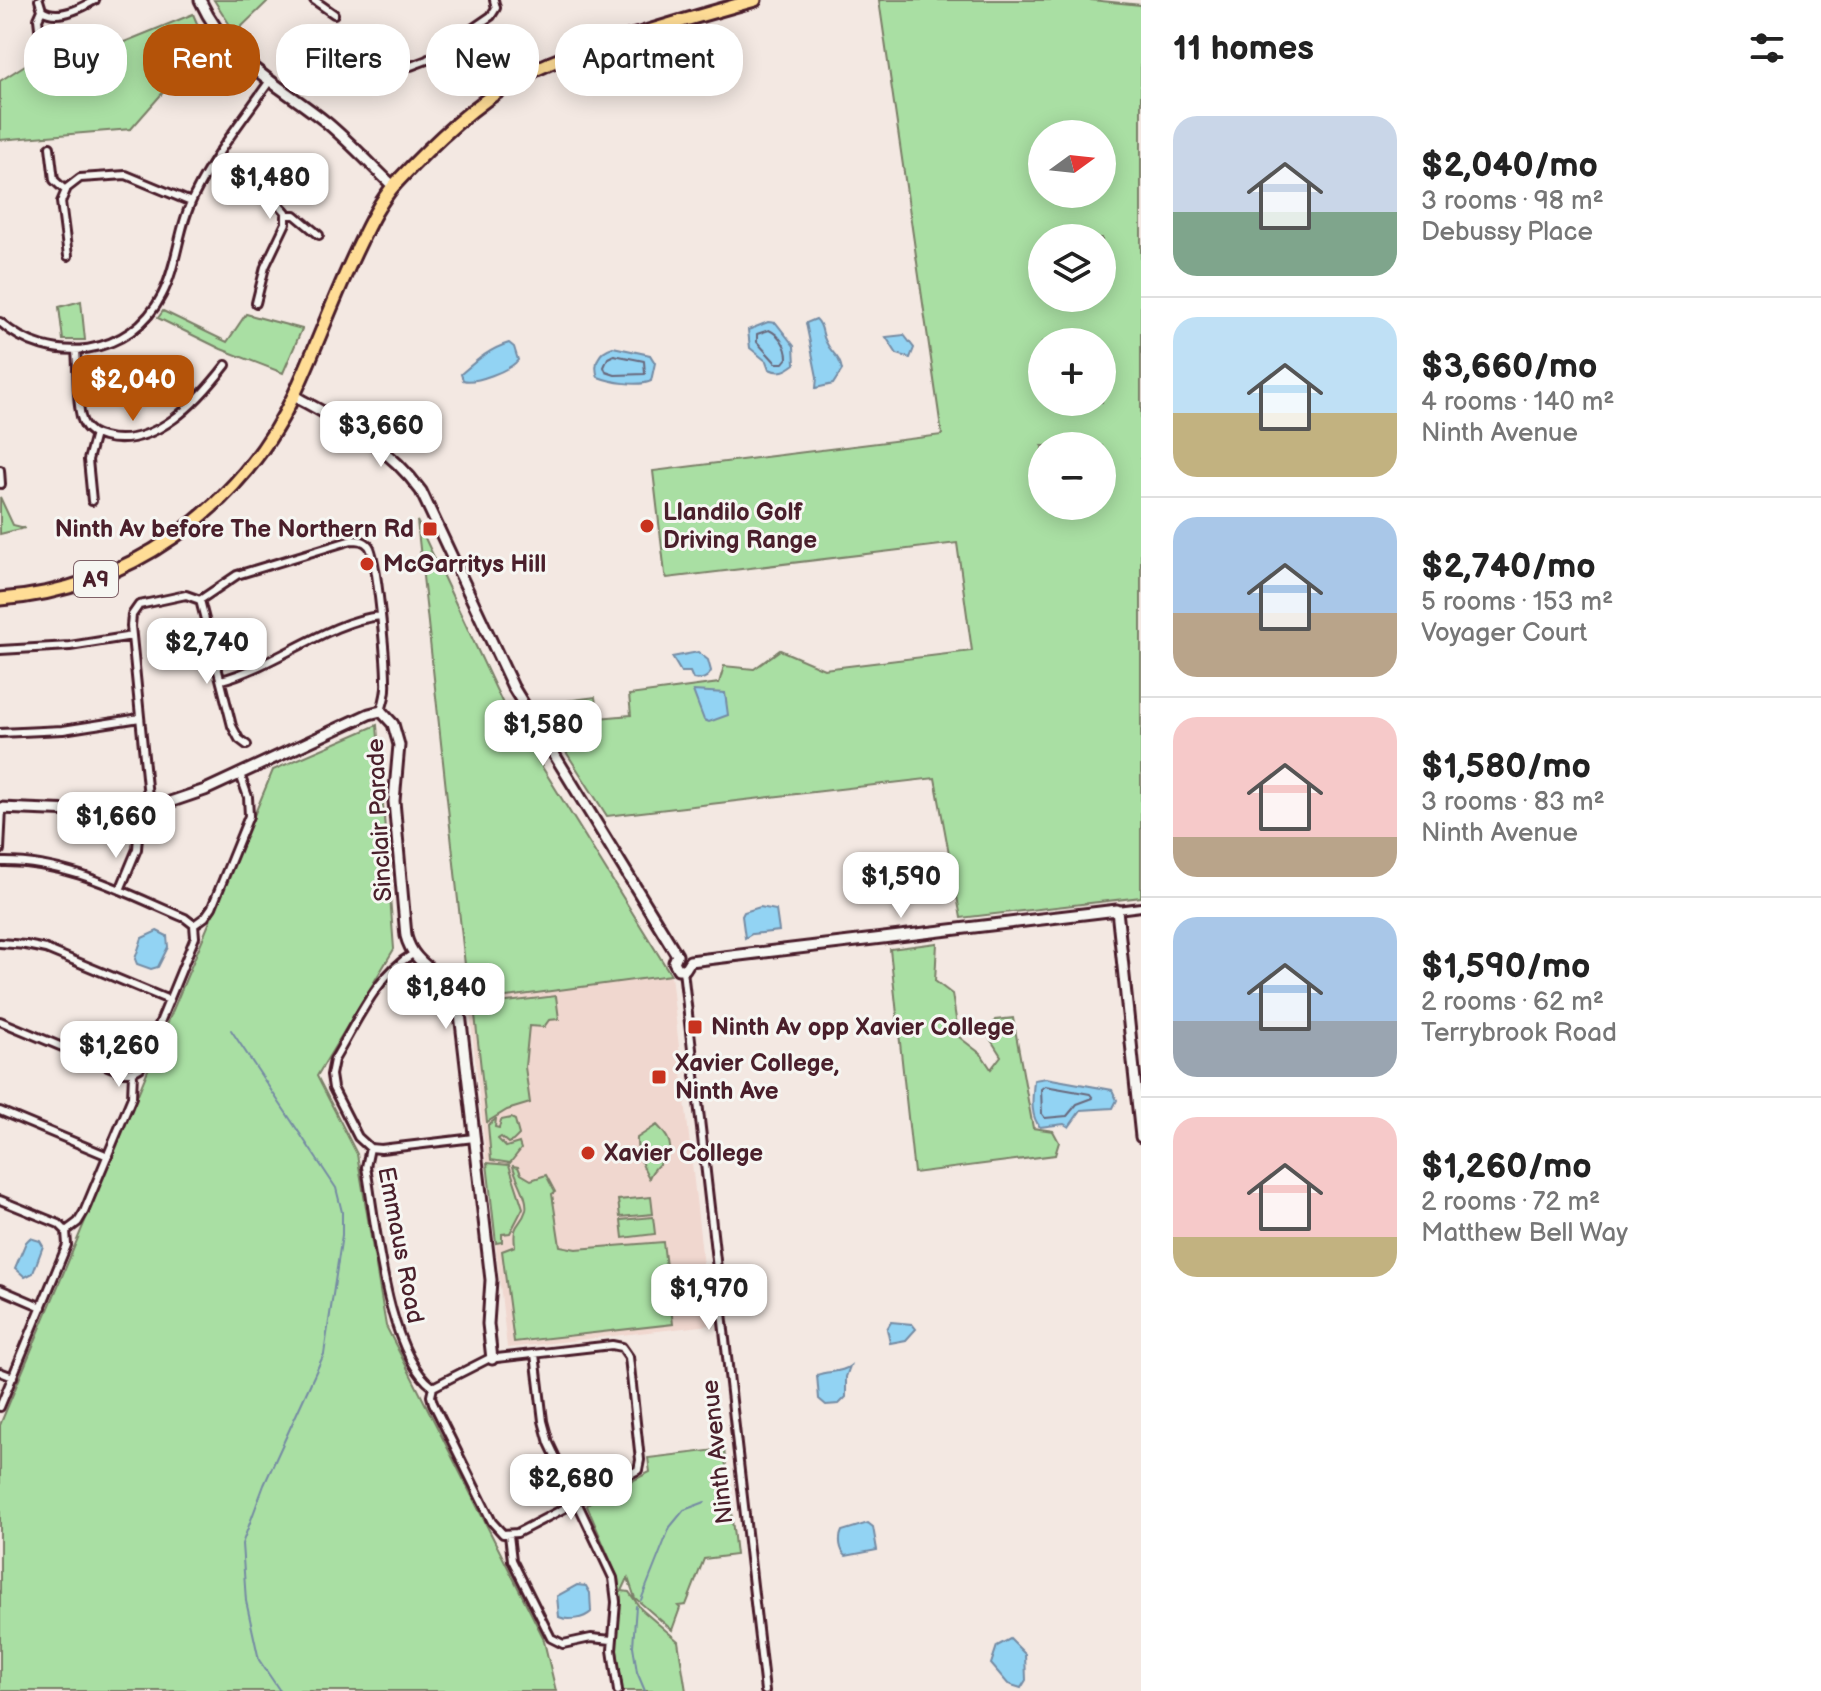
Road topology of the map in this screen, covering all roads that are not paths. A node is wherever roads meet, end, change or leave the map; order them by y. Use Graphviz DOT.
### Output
graph roads {
  1 [pos="39,0"];
  2 [pos="95,0"];
  3 [pos="200,0"];
  4 [pos="314,0"];
  5 [pos="494,0"];
  6 [pos="755,0"];
  7 [pos="42,10"];
  8 [pos="334,14"];
  9 [pos="39,24"];
  10 [pos="411,66"];
  11 [pos="269,82"];
  12 [pos="50,147"];
  13 [pos="217,157"];
  14 [pos="393,186"];
  15 [pos="65,190"];
  16 [pos="191,202"];
  17 [pos="287,215"];
  18 [pos="319,235"];
  19 [pos="68,256"];
  20 [pos="256,303"];
  21 [pos="0,322"];
  22 [pos="76,351"];
  23 [pos="226,365"];
  24 [pos="294,396"];
  25 [pos="95,434"];
  26 [pos="0,470"];
  27 [pos="1,484"];
  28 [pos="92,501"];
  29 [pos="0,599"];
  30 [pos="200,600"];
  31 [pos="380,616"];
  32 [pos="132,636"];
  33 [pos="0,650"];
  34 [pos="221,680"];
  35 [pos="381,711"];
  36 [pos="140,718"];
  37 [pos="0,733"];
  38 [pos="247,745"];
  39 [pos="240,774"];
  40 [pos="1,808"];
  41 [pos="149,808"];
  42 [pos="138,836"];
  43 [pos="0,850"];
  44 [pos="0,862"];
  45 [pos="120,890"];
  46 [pos="1141,907"];
  47 [pos="1117,910"];
  48 [pos="194,925"];
  49 [pos="0,943"];
  50 [pos="413,954"];
  51 [pos="686,966"];
  52 [pos="169,1000"];
  53 [pos="0,1021"];
  54 [pos="133,1072"];
  55 [pos="0,1111"];
  56 [pos="1141,1137"];
  57 [pos="474,1138"];
  58 [pos="370,1148"];
  59 [pos="108,1156"];
  60 [pos="0,1200"];
  61 [pos="66,1231"];
  62 [pos="0,1289"];
  63 [pos="42,1307"];
  64 [pos="535,1354"];
  65 [pos="492,1359"];
  66 [pos="0,1372"];
  67 [pos="13,1377"];
  68 [pos="433,1387"];
  69 [pos="0,1407"];
  70 [pos="578,1502"];
  71 [pos="509,1535"];
  72 [pos="612,1640"];
  73 [pos="618,1691"];
  74 [pos="765,1691"];
  1 -- 7 [label="street"];
  2 -- 7 [label="street"];
  3 -- 11 [label="main road"];
  4 -- 8 [label="street"];
  5 -- 10 [label="street"];
  6 -- 14 [label="highway, A9"];
  7 -- 9 [label="street"];
  11 -- 13 [label="street"];
  11 -- 14 [label="main road"];
  12 -- 15 [label="street"];
  13 -- 16 [label="street"];
  13 -- 17 [label="street"];
  14 -- 24 [label="highway, A9"];
  15 -- 16 [label="street"];
  15 -- 19 [label="street"];
  16 -- 22 [label="street"];
  17 -- 18 [label="street"];
  17 -- 20 [label="street"];
  21 -- 22 [label="street"];
  22 -- 25 [label="street"];
  23 -- 25 [label="street"];
  24 -- 29 [label="highway, A9"];
  24 -- 51 [label="main road"];
  25 -- 28 [label="street"];
  26 -- 27 [label="street"];
  30 -- 31 [label="street"];
  30 -- 32 [label="street"];
  30 -- 34 [label="street"];
  31 -- 34 [label="street"];
  31 -- 35 [label="street"];
  32 -- 33 [label="street"];
  32 -- 36 [label="street"];
  34 -- 38 [label="street"];
  35 -- 39 [label="main road, Sinclair Parade"];
  35 -- 50 [label="main road, Sinclair Parade"];
  36 -- 37 [label="street"];
  36 -- 41 [label="street"];
  39 -- 41 [label="main road, Sinclair Parade"];
  39 -- 48 [label="street"];
  40 -- 41 [label="main road, Sinclair Parade"];
  40 -- 43 [label="street"];
  42 -- 45 [label="street"];
  44 -- 45 [label="street"];
  45 -- 48 [label="street"];
  46 -- 47 [label="street"];
  47 -- 51 [label="main road"];
  47 -- 56 [label="main road"];
  48 -- 52 [label="street"];
  49 -- 52 [label="street"];
  50 -- 57 [label="main road"];
  50 -- 58 [label="street"];
  51 -- 74 [label="street, Ninth Avenue"];
  52 -- 54 [label="street"];
  53 -- 54 [label="street"];
  54 -- 59 [label="street"];
  55 -- 59 [label="street"];
  57 -- 58 [label="street"];
  57 -- 65 [label="main road"];
  58 -- 68 [label="street, Emmaus Road"];
  59 -- 61 [label="street"];
  60 -- 61 [label="street"];
  61 -- 63 [label="street"];
  62 -- 63 [label="street"];
  63 -- 67 [label="street"];
  64 -- 65 [label="street"];
  64 -- 70 [label="street"];
  64 -- 70 [label="street"];
  65 -- 68 [label="street"];
  66 -- 67 [label="street"];
  67 -- 69 [label="street"];
  68 -- 71 [label="street, Emmaus Road"];
  70 -- 71 [label="street"];
  70 -- 72 [label="street"];
  71 -- 72 [label="street"];
  72 -- 73 [label="street"];
}
